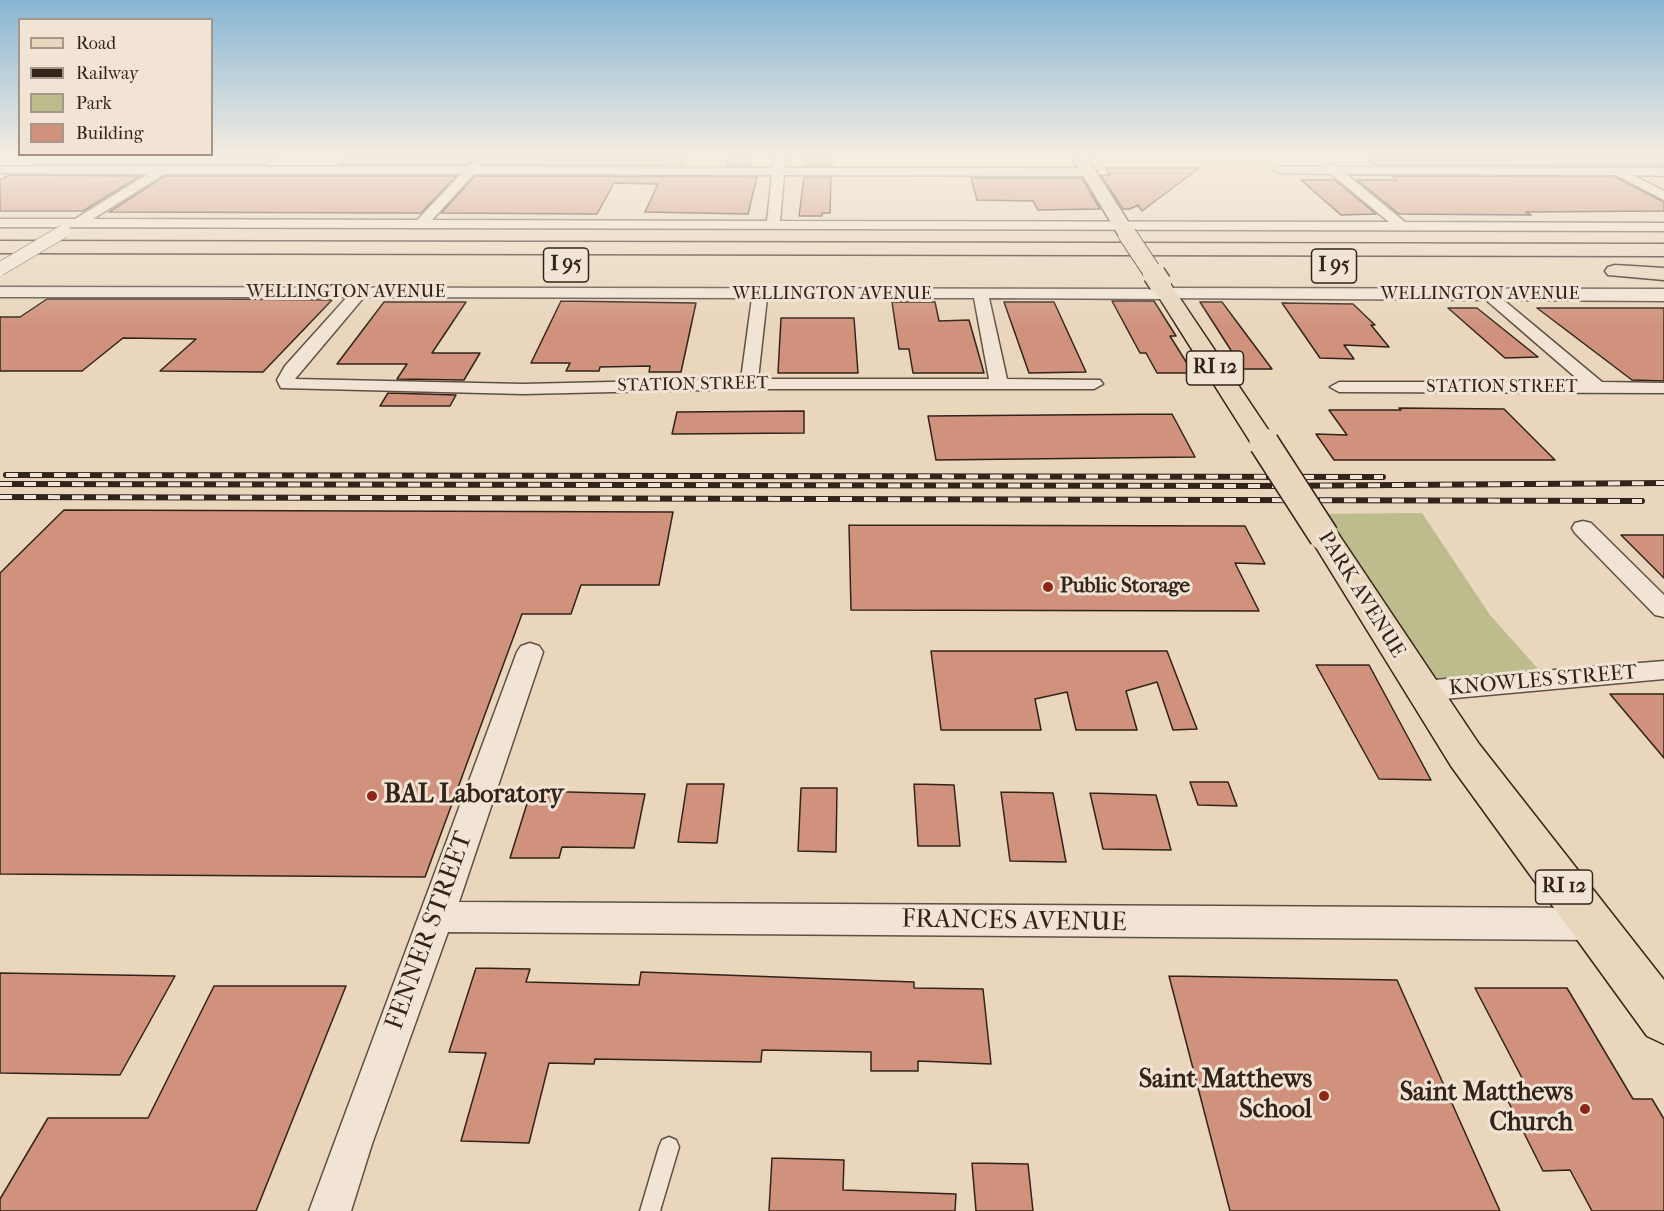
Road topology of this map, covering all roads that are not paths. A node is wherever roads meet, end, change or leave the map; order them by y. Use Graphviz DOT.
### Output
graph roads {
  1 [pos="93,214"];
  2 [pos="431,214"];
  3 [pos="774,214"];
  4 [pos="1115,214"];
  5 [pos="1386,214"];
  6 [pos="0,223"];
  7 [pos="78,223"];
  8 [pos="421,224"];
  9 [pos="773,224"];
  10 [pos="1401,226"];
  11 [pos="1664,227"];
  12 [pos="1125,229"];
  13 [pos="1664,237"];
  14 [pos="0,247"];
  15 [pos="763,249"];
  16 [pos="1664,250"];
  17 [pos="0,264"];
  18 [pos="1535,267"];
  19 [pos="1664,267"];
  20 [pos="0,269"];
  21 [pos="1664,273"];
  22 [pos="1163,289"];
  23 [pos="0,292"];
  24 [pos="359,293"];
  25 [pos="760,295"];
  26 [pos="981,295"];
  27 [pos="1664,295"];
  28 [pos="1490,296"];
  29 [pos="748,384"];
  30 [pos="1094,384"];
  31 [pos="999,385"];
  32 [pos="1339,387"];
  33 [pos="1598,388"];
  34 [pos="1664,388"];
  35 [pos="1584,528"];
  36 [pos="1664,609"];
  37 [pos="530,651"];
  38 [pos="1664,670"];
  39 [pos="1422,691"];
  40 [pos="437,917"];
  41 [pos="1592,924"];
  42 [pos="1664,1019"];
  43 [pos="669,1147"];
  44 [pos="330,1211"];
  45 [pos="650,1211"];
  1 -- 7 [label="street"];
  2 -- 8 [label="street"];
  3 -- 9 [label="street"];
  4 -- 12 [label="main road, PARK AVENUE / RI 12"];
  5 -- 10 [label="street"];
  6 -- 7 [label="street"];
  7 -- 8 [label="street"];
  7 -- 20 [label="street, bridge"];
  8 -- 9 [label="street"];
  9 -- 12 [label="street"];
  10 -- 11 [label="street"];
  10 -- 12 [label="street"];
  12 -- 22 [label="main road, PARK AVENUE / RI 12, bridge"];
  13 -- 15 [label="main road"];
  14 -- 15 [label="main road, I 95"];
  15 -- 16 [label="main road, I 95"];
  17 -- 18 [label="main road, I 95"];
  18 -- 19 [label="main road, I 95"];
  18 -- 21 [label="main road"];
  22 -- 26 [label="street, WELLINGTON AVENUE"];
  22 -- 28 [label="street, WELLINGTON AVENUE"];
  22 -- 39 [label="main road, PARK AVENUE / RI 12, bridge"];
  23 -- 24 [label="street, WELLINGTON AVENUE"];
  24 -- 25 [label="street, WELLINGTON AVENUE"];
  24 -- 29 [label="street, STATION STREET"];
  25 -- 26 [label="street, WELLINGTON AVENUE"];
  25 -- 29 [label="street"];
  26 -- 31 [label="street"];
  27 -- 28 [label="street, WELLINGTON AVENUE"];
  28 -- 33 [label="street"];
  29 -- 31 [label="street, STATION STREET"];
  30 -- 31 [label="street, STATION STREET"];
  32 -- 33 [label="street, STATION STREET"];
  33 -- 34 [label="street, STATION STREET"];
  35 -- 36 [label="street"];
  37 -- 40 [label="street, FENNER STREET"];
  38 -- 39 [label="street, KNOWLES STREET"];
  39 -- 41 [label="main road, PARK AVENUE / RI 12"];
  40 -- 41 [label="street, FRANCES AVENUE"];
  40 -- 44 [label="street, FENNER STREET"];
  41 -- 42 [label="main road, PARK AVENUE / RI 12"];
  43 -- 45 [label="lane"];
}
